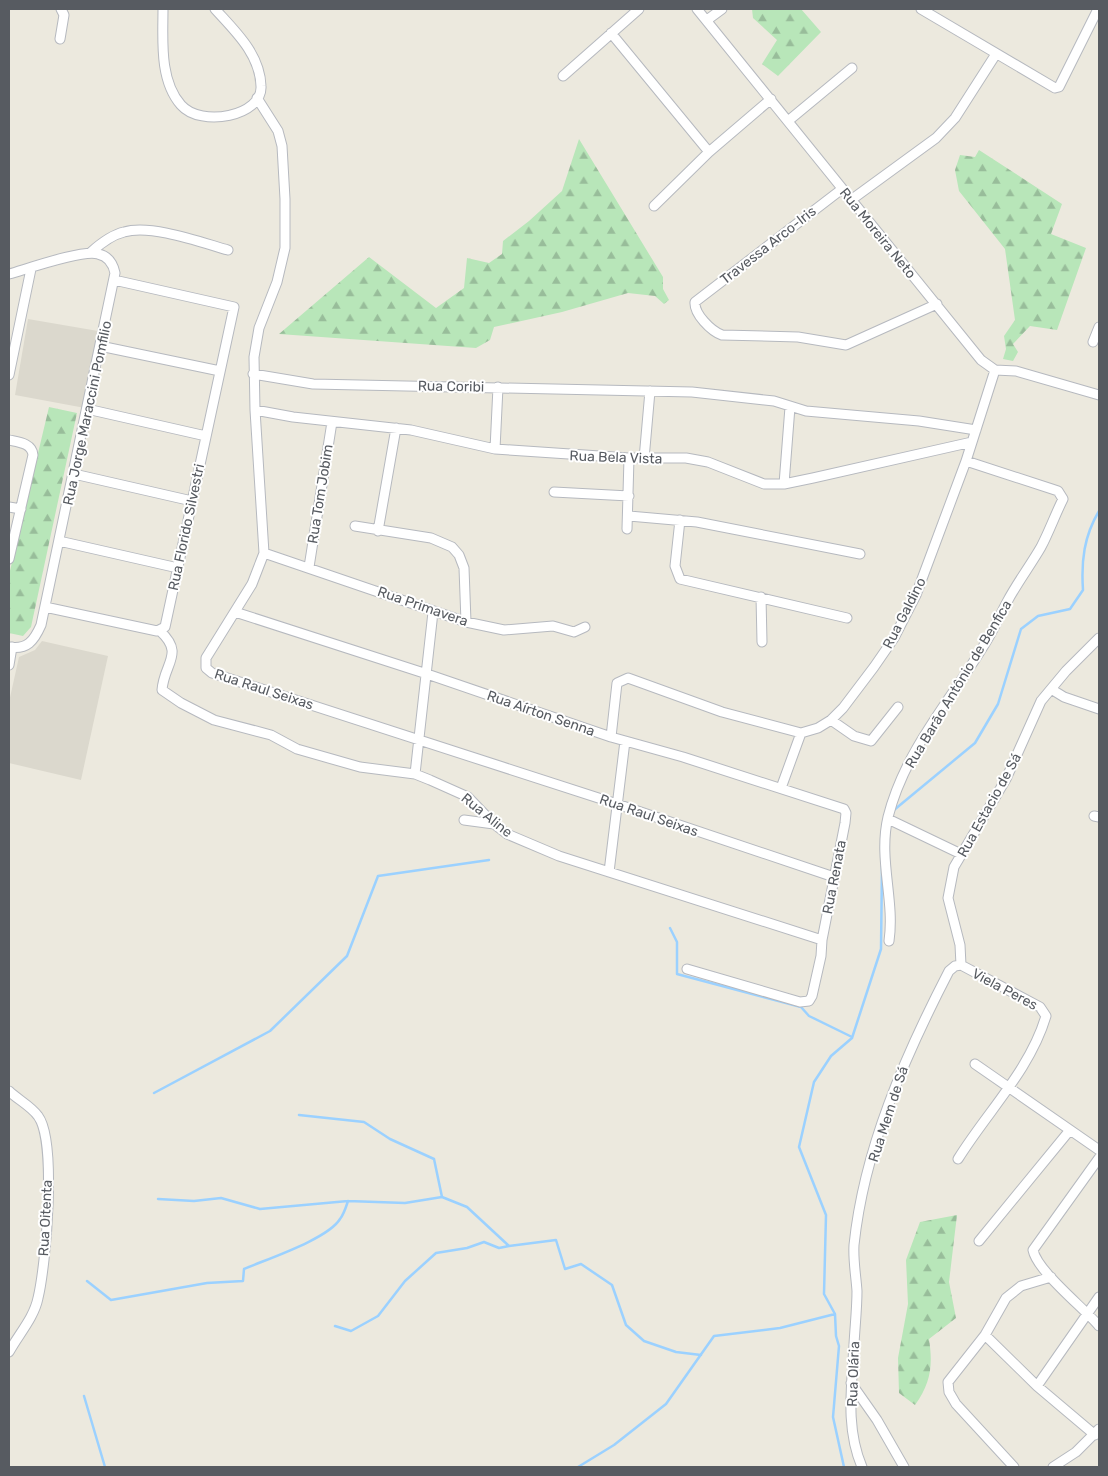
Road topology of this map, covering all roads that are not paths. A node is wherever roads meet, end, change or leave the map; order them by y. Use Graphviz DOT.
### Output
graph roads {
  1 [pos="61,9"];
  2 [pos="163,9"];
  3 [pos="215,9"];
  4 [pos="639,9"];
  5 [pos="697,9"];
  6 [pos="722,9"];
  7 [pos="921,9"];
  8 [pos="1097,9"];
  9 [pos="707,20"];
  10 [pos="611,33"];
  11 [pos="60,39"];
  12 [pos="996,54"];
  13 [pos="852,68"];
  14 [pos="563,76"];
  15 [pos="257,98"];
  16 [pos="771,99"];
  17 [pos="788,121"];
  18 [pos="709,152"];
  19 [pos="842,189"];
  20 [pos="851,200"];
  21 [pos="654,206"];
  22 [pos="228,250"];
  23 [pos="91,252"];
  24 [pos="30,269"];
  25 [pos="9,274"];
  26 [pos="114,280"];
  27 [pos="936,304"];
  28 [pos="1099,327"];
  29 [pos="1093,342"];
  30 [pos="100,346"];
  31 [pos="995,370"];
  32 [pos="220,371"];
  33 [pos="253,374"];
  34 [pos="9,376"];
  35 [pos="498,387"];
  36 [pos="650,391"];
  37 [pos="1099,395"];
  38 [pos="790,406"];
  39 [pos="87,409"];
  40 [pos="255,410"];
  41 [pos="332,422"];
  42 [pos="396,428"];
  43 [pos="976,430"];
  44 [pos="206,436"];
  45 [pos="9,440"];
  46 [pos="972,442"];
  47 [pos="495,449"];
  48 [pos="629,458"];
  49 [pos="644,459"];
  50 [pos="966,461"];
  51 [pos="74,474"];
  52 [pos="784,484"];
  53 [pos="554,492"];
  54 [pos="629,496"];
  55 [pos="192,501"];
  56 [pos="9,507"];
  57 [pos="21,509"];
  58 [pos="629,516"];
  59 [pos="680,520"];
  60 [pos="356,526"];
  61 [pos="627,529"];
  62 [pos="378,531"];
  63 [pos="59,541"];
  64 [pos="264,553"];
  65 [pos="860,554"];
  66 [pos="9,559"];
  67 [pos="309,567"];
  68 [pos="178,568"];
  69 [pos="762,596"];
  70 [pos="45,607"];
  71 [pos="235,612"];
  72 [pos="433,612"];
  73 [pos="847,618"];
  74 [pos="466,622"];
  75 [pos="585,627"];
  76 [pos="160,631"];
  77 [pos="1099,638"];
  78 [pos="762,642"];
  79 [pos="10,647"];
  80 [pos="9,665"];
  81 [pos="426,674"];
  82 [pos="1051,689"];
  83 [pos="898,707"];
  84 [pos="1099,710"];
  85 [pos="831,720"];
  86 [pos="800,733"];
  87 [pos="611,737"];
  88 [pos="418,740"];
  89 [pos="625,741"];
  90 [pos="415,774"];
  91 [pos="781,788"];
  92 [pos="617,804"];
  93 [pos="846,813"];
  94 [pos="888,819"];
  95 [pos="464,820"];
  96 [pos="494,824"];
  97 [pos="961,854"];
  98 [pos="609,872"];
  99 [pos="834,877"];
  100 [pos="822,940"];
  101 [pos="888,941"];
  102 [pos="960,965"];
  103 [pos="687,968"];
  104 [pos="976,1064"];
  105 [pos="1009,1088"];
  106 [pos="9,1091"];
  107 [pos="1070,1130"];
  108 [pos="1099,1150"];
  109 [pos="1099,1158"];
  110 [pos="958,1159"];
  111 [pos="979,1241"];
  112 [pos="1051,1277"];
  113 [pos="856,1279"];
  114 [pos="1099,1297"];
  115 [pos="1088,1313"];
  116 [pos="1099,1326"];
  117 [pos="985,1335"];
  118 [pos="9,1352"];
  119 [pos="850,1381"];
  120 [pos="1037,1386"];
  121 [pos="1097,1432"];
  122 [pos="862,1467"];
  123 [pos="904,1467"];
  124 [pos="1014,1467"];
  125 [pos="1053,1467"];
  1 -- 11 [label="street"];
  2 -- 15 [label="street"];
  3 -- 15 [label="street"];
  4 -- 10 [label="street"];
  5 -- 9 [label="street, Rua Moreira Neto"];
  6 -- 9 [label="street"];
  7 -- 12 [label="street"];
  8 -- 12 [label="street"];
  9 -- 16 [label="street, Rua Moreira Neto"];
  10 -- 14 [label="street"];
  10 -- 18 [label="street"];
  12 -- 20 [label="street"];
  13 -- 17 [label="street"];
  15 -- 33 [label="street, Rua Raul Seixas"];
  16 -- 17 [label="street, Rua Moreira Neto"];
  16 -- 18 [label="street"];
  17 -- 19 [label="street, Rua Moreira Neto"];
  18 -- 21 [label="street"];
  19 -- 20 [label="street, Rua Moreira Neto"];
  19 -- 27 [label="street, Travessa Arco-Iris"];
  20 -- 27 [label="street, Rua Moreira Neto"];
  22 -- 23 [label="street"];
  23 -- 24 [label="street"];
  23 -- 26 [label="street"];
  24 -- 25 [label="street"];
  24 -- 34 [label="street"];
  26 -- 30 [label="street, Rua Jorge Maraccini Pomfilio"];
  26 -- 32 [label="street, Rua Florido Silvestri"];
  27 -- 31 [label="street, Rua Moreira Neto"];
  28 -- 29 [label="street"];
  30 -- 32 [label="street"];
  30 -- 39 [label="street, Rua Jorge Maraccini Pomfilio"];
  31 -- 37 [label="street"];
  31 -- 43 [label="street, Rua Galdino"];
  32 -- 44 [label="street, Rua Florido Silvestri"];
  33 -- 35 [label="street, Rua Coribi"];
  33 -- 40 [label="street, Rua Raul Seixas"];
  35 -- 36 [label="street, Rua Coribi"];
  35 -- 47 [label="street"];
  36 -- 38 [label="street, Rua Coribi"];
  36 -- 49 [label="street"];
  38 -- 43 [label="street, Rua Coribi"];
  38 -- 52 [label="street"];
  39 -- 44 [label="street"];
  39 -- 51 [label="street, Rua Jorge Maraccini Pomfilio"];
  40 -- 41 [label="street, Rua Bela Vista"];
  40 -- 64 [label="street, Rua Raul Seixas"];
  41 -- 42 [label="street, Rua Bela Vista"];
  41 -- 67 [label="street, Rua Tom Jobim"];
  42 -- 47 [label="street, Rua Bela Vista"];
  42 -- 62 [label="street"];
  43 -- 46 [label="street, Rua Galdino"];
  44 -- 55 [label="street, Rua Florido Silvestri"];
  45 -- 57 [label="street"];
  46 -- 50 [label="street, Rua Galdino"];
  46 -- 52 [label="street, Rua Bela Vista"];
  47 -- 48 [label="street, Rua Bela Vista"];
  48 -- 49 [label="street, Rua Bela Vista"];
  48 -- 54 [label="street"];
  49 -- 52 [label="street, Rua Bela Vista"];
  50 -- 85 [label="street, Rua Galdino"];
  50 -- 94 [label="street, Rua Barão Antônio de Benfica"];
  51 -- 55 [label="street"];
  51 -- 63 [label="street, Rua Jorge Maraccini Pomfilio"];
  53 -- 54 [label="street"];
  54 -- 58 [label="street"];
  55 -- 68 [label="street, Rua Florido Silvestri"];
  56 -- 57 [label="street"];
  57 -- 66 [label="street"];
  58 -- 59 [label="street"];
  58 -- 61 [label="street"];
  59 -- 65 [label="street"];
  59 -- 69 [label="street"];
  60 -- 62 [label="street"];
  62 -- 74 [label="street"];
  63 -- 68 [label="street"];
  63 -- 70 [label="street, Rua Jorge Maraccini Pomfilio"];
  64 -- 67 [label="street, Rua Primavera"];
  64 -- 71 [label="street, Rua Raul Seixas"];
  67 -- 72 [label="street, Rua Primavera"];
  68 -- 76 [label="street, Rua Florido Silvestri"];
  69 -- 73 [label="street"];
  69 -- 78 [label="street"];
  70 -- 76 [label="street"];
  70 -- 79 [label="street, Rua Jorge Maraccini Pomfilio"];
  71 -- 81 [label="street, Rua Aírton Senna"];
  71 -- 88 [label="street, Rua Raul Seixas"];
  72 -- 74 [label="street, Rua Primavera"];
  72 -- 81 [label="street"];
  74 -- 75 [label="street, Rua Primavera"];
  76 -- 90 [label="street, Rua Aline"];
  77 -- 82 [label="street, Rua Estacio de Sá"];
  79 -- 80 [label="street"];
  81 -- 87 [label="street, Rua Aírton Senna"];
  81 -- 88 [label="street"];
  82 -- 84 [label="street"];
  82 -- 97 [label="street, Rua Estacio de Sá"];
  83 -- 85 [label="street"];
  85 -- 86 [label="street, Rua Galdino"];
  86 -- 87 [label="street"];
  86 -- 91 [label="street"];
  87 -- 89 [label="street, Rua Aírton Senna"];
  88 -- 90 [label="street"];
  88 -- 92 [label="street, Rua Raul Seixas"];
  89 -- 91 [label="street, Rua Aírton Senna"];
  89 -- 92 [label="street"];
  90 -- 96 [label="street, Rua Aline"];
  91 -- 93 [label="street, Rua Aírton Senna"];
  92 -- 98 [label="street"];
  92 -- 99 [label="street, Rua Raul Seixas"];
  93 -- 99 [label="street, Rua Renata"];
  94 -- 97 [label="street"];
  94 -- 101 [label="street, Rua Barão Antônio de Benfica"];
  95 -- 96 [label="street"];
  96 -- 98 [label="street, Rua Aline"];
  97 -- 102 [label="street, Rua Estacio de Sá"];
  98 -- 100 [label="street, Rua Aline"];
  99 -- 100 [label="street, Rua Renata"];
  100 -- 103 [label="street, Rua Renata"];
  102 -- 105 [label="street, Viela Peres"];
  102 -- 113 [label="street, Rua Mem de Sá"];
  104 -- 105 [label="street"];
  105 -- 107 [label="street"];
  105 -- 110 [label="street"];
  106 -- 118 [label="street, Rua Oitenta"];
  107 -- 108 [label="street"];
  107 -- 111 [label="street"];
  109 -- 112 [label="street"];
  112 -- 115 [label="street"];
  112 -- 117 [label="street"];
  113 -- 119 [label="street, Rua Olária"];
  114 -- 115 [label="street"];
  115 -- 116 [label="street"];
  115 -- 120 [label="street"];
  117 -- 120 [label="street"];
  117 -- 124 [label="street"];
  119 -- 122 [label="street, Rua Olária"];
  119 -- 123 [label="street"];
  120 -- 121 [label="street"];
  121 -- 125 [label="street"];
}
